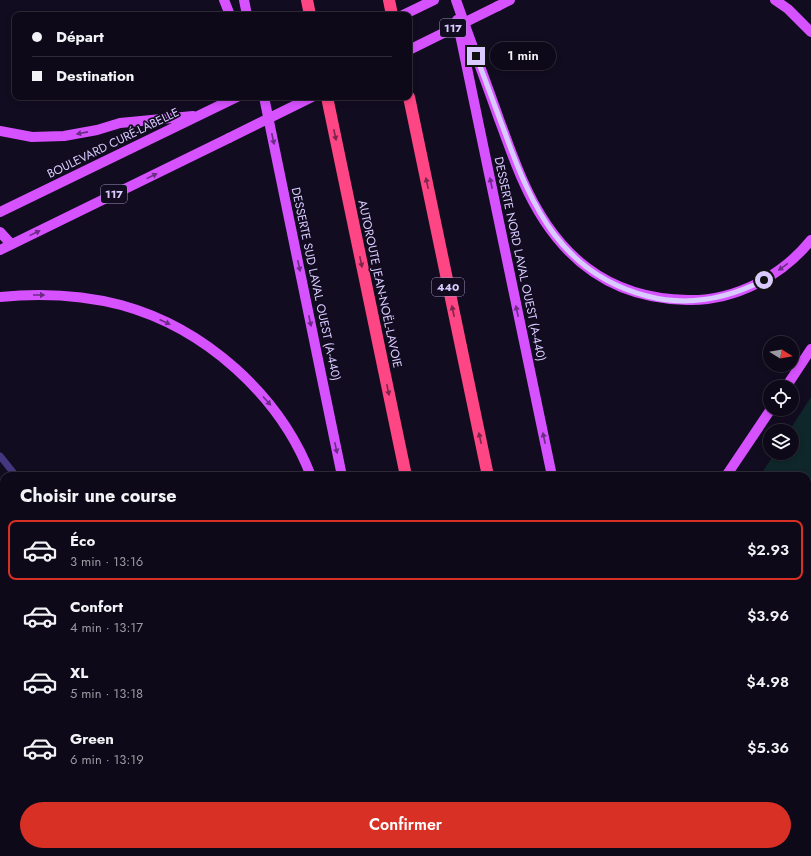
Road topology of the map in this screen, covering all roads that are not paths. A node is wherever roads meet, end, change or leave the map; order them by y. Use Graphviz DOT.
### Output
graph roads {
  1 [pos="224,0"];
  2 [pos="244,0"];
  3 [pos="307,0"];
  4 [pos="389,0"];
  5 [pos="434,0"];
  6 [pos="455,0"];
  7 [pos="510,0"];
  8 [pos="775,0"];
  9 [pos="229,12"];
  10 [pos="246,12"];
  11 [pos="309,12"];
  12 [pos="391,12"];
  13 [pos="409,12"];
  14 [pos="811,32"];
  15 [pos="412,49"];
  16 [pos="231,100"];
  17 [pos="264,100"];
  18 [pos="306,100"];
  19 [pos="328,100"];
  20 [pos="410,100"];
  21 [pos="199,116"];
  22 [pos="0,132"];
  23 [pos="0,212"];
  24 [pos="0,232"];
  25 [pos="811,240"];
  26 [pos="11,244"];
  27 [pos="0,250"];
  28 [pos="0,297"];
  29 [pos="811,349"];
  30 [pos="791,380"];
  31 [pos="766,416"];
  32 [pos="0,456"];
  33 [pos="13,472"];
  34 [pos="310,472"];
  35 [pos="341,472"];
  36 [pos="405,472"];
  37 [pos="487,472"];
  38 [pos="551,472"];
  39 [pos="729,472"];
  1 -- 9 [label="main road"];
  2 -- 10 [label="main road"];
  3 -- 11 [label="highway"];
  4 -- 12 [label="highway"];
  5 -- 13 [label="main road"];
  25 -- 6 [label="main road, one-way"];
  38 -- 6 [label="main road, DESSERTE NORD LAVAL OUEST (A-440), one-way"];
  7 -- 15 [label="main road, 117, bridge"];
  8 -- 14 [label="main road"];
  16 -- 21 [label="main road, BOULEVARD CURÉ-LABELLE"];
  17 -- 35 [label="main road, DESSERTE SUD LAVAL OUEST (A-440), one-way"];
  26 -- 18 [label="main road, 117, one-way, bridge"];
  19 -- 36 [label="highway, AUTOROUTE JEAN-NOËL-LAVOIE, one-way"];
  37 -- 20 [label="highway, 440, one-way"];
  21 -- 22 [label="main road, one-way"];
  21 -- 23 [label="main road, BOULEVARD CURÉ-LABELLE"];
  24 -- 26 [label="main road"];
  26 -- 27 [label="main road, 117"];
  28 -- 34 [label="main road, one-way"];
  29 -- 30 [label="main road"];
  31 -- 39 [label="main road"];
  32 -- 33 [label="lane"];
}
